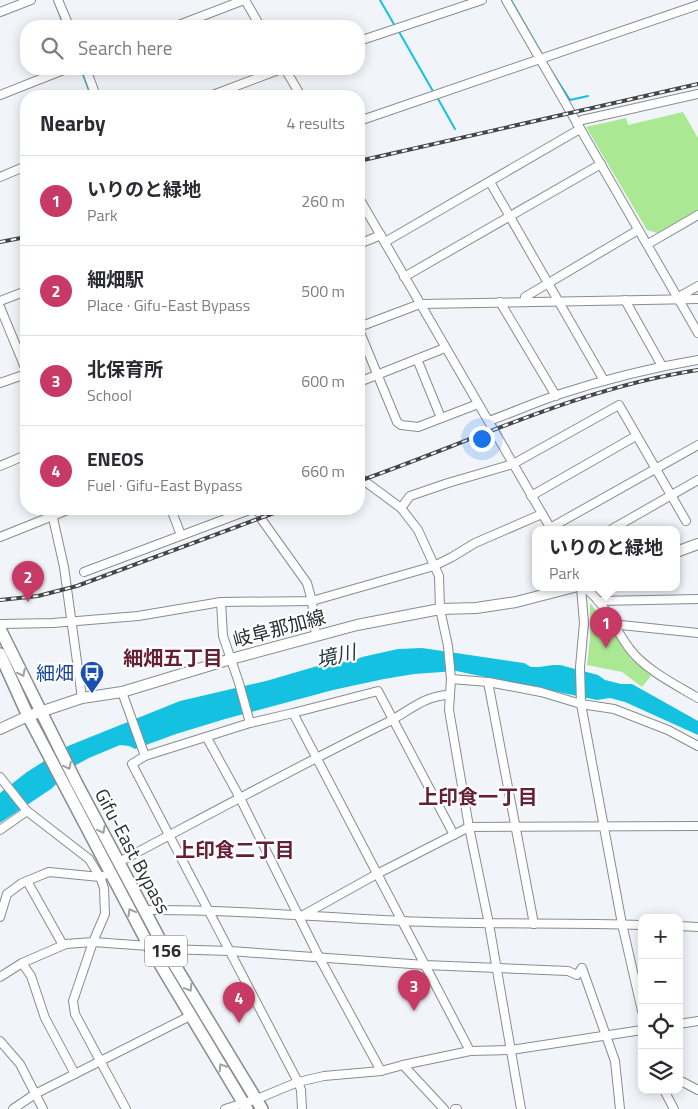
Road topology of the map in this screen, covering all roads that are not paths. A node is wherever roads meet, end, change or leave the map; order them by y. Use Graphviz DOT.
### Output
graph roads {
  1 [pos="31,0"];
  2 [pos="58,0"];
  3 [pos="244,0"];
  4 [pos="482,0"];
  5 [pos="506,0"];
  6 [pos="698,5"];
  7 [pos="0,12"];
  8 [pos="66,20"];
  9 [pos="192,20"];
  10 [pos="256,20"];
  11 [pos="365,39"];
  12 [pos="540,60"];
  13 [pos="51,75"];
  14 [pos="88,75"];
  15 [pos="265,75"];
  16 [pos="289,75"];
  17 [pos="94,90"];
  18 [pos="226,90"];
  19 [pos="297,90"];
  20 [pos="698,94"];
  21 [pos="0,95"];
  22 [pos="365,119"];
  23 [pos="579,127"];
  24 [pos="601,164"];
  25 [pos="20,169"];
  26 [pos="0,177"];
  27 [pos="490,182"];
  28 [pos="365,208"];
  29 [pos="698,215"];
  30 [pos="511,217"];
  31 [pos="638,230"];
  32 [pos="383,238"];
  33 [pos="365,242"];
  34 [pos="648,244"];
  35 [pos="404,278"];
  36 [pos="548,283"];
  37 [pos="698,286"];
  38 [pos="20,293"];
  39 [pos="698,299"];
  40 [pos="625,300"];
  41 [pos="680,300"];
  42 [pos="0,301"];
  43 [pos="500,302"];
  44 [pos="524,302"];
  45 [pos="560,302"];
  46 [pos="420,304"];
  47 [pos="0,307"];
  48 [pos="365,327"];
  49 [pos="698,333"];
  50 [pos="365,344"];
  51 [pos="445,348"];
  52 [pos="20,357"];
  53 [pos="417,359"];
  54 [pos="698,360"];
  55 [pos="662,366"];
  56 [pos="377,374"];
  57 [pos="20,375"];
  58 [pos="365,379"];
  59 [pos="603,381"];
  60 [pos="0,383"];
  61 [pos="556,396"];
  62 [pos="478,404"];
  63 [pos="441,418"];
  64 [pos="489,421"];
  65 [pos="636,436"];
  66 [pos="698,445"];
  67 [pos="20,458"];
  68 [pos="513,464"];
  69 [pos="0,466"];
  70 [pos="655,469"];
  71 [pos="698,480"];
  72 [pos="365,481"];
  73 [pos="531,496"];
  74 [pos="671,496"];
  75 [pos="401,508"];
  76 [pos="542,514"];
  77 [pos="46,515"];
  78 [pos="53,515"];
  79 [pos="174,515"];
  80 [pos="241,515"];
  81 [pos="262,520"];
  82 [pos="686,521"];
  83 [pos="548,526"];
  84 [pos="555,526"];
  85 [pos="617,526"];
  86 [pos="182,535"];
  87 [pos="0,537"];
  88 [pos="698,544"];
  89 [pos="680,551"];
  90 [pos="434,566"];
  91 [pos="84,572"];
  92 [pos="559,591"];
  93 [pos="582,591"];
  94 [pos="589,591"];
  95 [pos="698,599"];
  96 [pos="312,601"];
  97 [pos="598,601"];
  98 [pos="221,602"];
  99 [pos="440,609"];
  100 [pos="73,622"];
  101 [pos="0,624"];
  102 [pos="615,627"];
  103 [pos="0,629"];
  104 [pos="698,633"];
  105 [pos="316,636"];
  106 [pos="0,654"];
  107 [pos="231,659"];
  108 [pos="451,677"];
  109 [pos="488,682"];
  110 [pos="122,692"];
  111 [pos="450,695"];
  112 [pos="82,698"];
  113 [pos="698,698"];
  114 [pos="581,702"];
  115 [pos="41,711"];
  116 [pos="293,713"];
  117 [pos="28,716"];
  118 [pos="392,720"];
  119 [pos="250,723"];
  120 [pos="0,729"];
  121 [pos="207,738"];
  122 [pos="698,746"];
  123 [pos="145,756"];
  124 [pos="316,757"];
  125 [pos="0,777"];
  126 [pos="240,798"];
  127 [pos="26,811"];
  128 [pos="604,826"];
  129 [pos="698,826"];
  130 [pos="469,827"];
  131 [pos="515,827"];
  132 [pos="0,830"];
  133 [pos="454,835"];
  134 [pos="169,836"];
  135 [pos="120,862"];
  136 [pos="105,874"];
  137 [pos="378,874"];
  138 [pos="27,881"];
  139 [pos="144,910"];
  140 [pos="209,910"];
  141 [pos="302,914"];
  142 [pos="0,917"];
  143 [pos="402,921"];
  144 [pos="489,924"];
  145 [pos="534,924"];
  146 [pos="622,924"];
  147 [pos="638,925"];
  148 [pos="683,926"];
  149 [pos="698,927"];
  150 [pos="93,942"];
  151 [pos="63,946"];
  152 [pos="149,946"];
  153 [pos="165,949"];
  154 [pos="230,951"];
  155 [pos="320,957"];
  156 [pos="22,963"];
  157 [pos="425,965"];
  158 [pos="496,968"];
  159 [pos="0,977"];
  160 [pos="640,1004"];
  161 [pos="190,1016"];
  162 [pos="698,1021"];
  163 [pos="683,1023"];
  164 [pos="638,1031"];
  165 [pos="606,1036"];
  166 [pos="0,1041"];
  167 [pos="511,1050"];
  168 [pos="470,1051"];
  169 [pos="101,1061"];
  170 [pos="404,1064"];
  171 [pos="381,1071"];
  172 [pos="75,1074"];
  173 [pos="298,1082"];
  174 [pos="683,1082"];
  175 [pos="698,1090"];
  176 [pos="35,1094"];
  177 [pos="666,1094"];
  178 [pos="259,1104"];
  179 [pos="246,1106"];
  180 [pos="13,1109"];
  181 [pos="43,1109"];
  182 [pos="126,1109"];
  183 [pos="225,1109"];
  184 [pos="302,1109"];
  185 [pos="444,1109"];
  186 [pos="521,1109"];
  187 [pos="620,1109"];
  188 [pos="674,1109"];
  1 -- 7 [label="street"];
  2 -- 8 [label="street"];
  3 -- 9 [label="street"];
  3 -- 10 [label="street"];
  4 -- 11 [label="street"];
  5 -- 12 [label="street"];
  6 -- 12 [label="street"];
  12 -- 22 [label="street"];
  12 -- 23 [label="street"];
  13 -- 21 [label="street"];
  14 -- 17 [label="street"];
  15 -- 18 [label="street"];
  16 -- 19 [label="street"];
  20 -- 23 [label="street"];
  23 -- 24 [label="street"];
  23 -- 27 [label="street"];
  24 -- 30 [label="street"];
  24 -- 31 [label="street"];
  25 -- 26 [label="street"];
  27 -- 30 [label="street"];
  27 -- 32 [label="street"];
  28 -- 32 [label="street"];
  29 -- 34 [label="street"];
  30 -- 35 [label="street"];
  30 -- 36 [label="street"];
  31 -- 34 [label="street"];
  31 -- 36 [label="street"];
  32 -- 33 [label="street"];
  32 -- 35 [label="street"];
  34 -- 41 [label="street"];
  35 -- 46 [label="street"];
  36 -- 44 [label="street"];
  36 -- 45 [label="street"];
  37 -- 41 [label="street"];
  38 -- 42 [label="street"];
  39 -- 41 [label="street"];
  40 -- 41 [label="street"];
  40 -- 45 [label="street"];
  40 -- 55 [label="street"];
  41 -- 49 [label="street"];
  43 -- 44 [label="street"];
  43 -- 46 [label="street"];
  43 -- 61 [label="street"];
  44 -- 45 [label="street"];
  45 -- 59 [label="street"];
  46 -- 48 [label="street"];
  46 -- 51 [label="street"];
  47 -- 52 [label="street"];
  50 -- 56 [label="street"];
  51 -- 53 [label="street"];
  51 -- 62 [label="street"];
  53 -- 56 [label="street"];
  53 -- 63 [label="street"];
  54 -- 55 [label="street"];
  55 -- 59 [label="street"];
  56 -- 58 [label="street"];
  56 -- 63 [label="street"];
  57 -- 60 [label="street"];
  59 -- 61 [label="street"];
  61 -- 64 [label="street"];
  62 -- 63 [label="street"];
  62 -- 64 [label="street"];
  64 -- 68 [label="street"];
  65 -- 68 [label="street"];
  65 -- 70 [label="street"];
  65 -- 73 [label="street"];
  66 -- 70 [label="street"];
  67 -- 69 [label="street"];
  68 -- 73 [label="street"];
  68 -- 75 [label="street"];
  70 -- 74 [label="street"];
  70 -- 84 [label="street"];
  71 -- 74 [label="street"];
  72 -- 75 [label="street"];
  73 -- 76 [label="street"];
  74 -- 82 [label="street"];
  74 -- 85 [label="street"];
  75 -- 90 [label="street"];
  76 -- 83 [label="street"];
  76 -- 90 [label="street"];
  77 -- 87 [label="street"];
  78 -- 100 [label="street"];
  79 -- 86 [label="street"];
  80 -- 86 [label="street"];
  81 -- 96 [label="street"];
  86 -- 91 [label="street"];
  88 -- 89 [label="main road"];
  90 -- 96 [label="street"];
  90 -- 99 [label="street"];
  92 -- 99 [label="main road, 岐阜那加線"];
  93 -- 114 [label="street"];
  94 -- 97 [label="street"];
  95 -- 97 [label="street"];
  96 -- 98 [label="street"];
  96 -- 105 [label="street"];
  97 -- 102 [label="street"];
  98 -- 100 [label="street"];
  98 -- 107 [label="street"];
  99 -- 105 [label="main road, 岐阜那加線"];
  99 -- 108 [label="street"];
  100 -- 101 [label="street"];
  100 -- 112 [label="street"];
  102 -- 104 [label="street"];
  102 -- 113 [label="street"];
  103 -- 115 [label="highway, Gifu-East Bypass / 156, one-way"];
  105 -- 107 [label="main road, 岐阜那加線"];
  106 -- 117 [label="highway, Gifu-East Bypass / 156"];
  107 -- 110 [label="main road, 岐阜那加線"];
  107 -- 119 [label="street"];
  108 -- 109 [label="street"];
  108 -- 111 [label="street"];
  109 -- 114 [label="street"];
  109 -- 131 [label="street"];
  110 -- 112 [label="main road, 岐阜那加線"];
  110 -- 123 [label="street"];
  111 -- 118 [label="street"];
  111 -- 130 [label="street"];
  112 -- 115 [label="main road, 岐阜那加線"];
  114 -- 122 [label="street"];
  114 -- 128 [label="street"];
  115 -- 117 [label="main road, 岐阜那加線"];
  115 -- 135 [label="highway, Gifu-East Bypass / 156, one-way"];
  116 -- 118 [label="street"];
  116 -- 119 [label="street"];
  116 -- 124 [label="street"];
  117 -- 120 [label="main road, 岐阜那加線"];
  117 -- 136 [label="highway, Gifu-East Bypass / 156"];
  118 -- 124 [label="street"];
  118 -- 133 [label="street"];
  119 -- 121 [label="street"];
  121 -- 123 [label="street"];
  121 -- 126 [label="street"];
  123 -- 134 [label="street"];
  124 -- 126 [label="street"];
  124 -- 137 [label="street"];
  125 -- 127 [label="street"];
  126 -- 134 [label="street"];
  126 -- 141 [label="street"];
  127 -- 132 [label="street"];
  127 -- 136 [label="street"];
  128 -- 129 [label="street"];
  128 -- 131 [label="street"];
  128 -- 146 [label="street"];
  130 -- 131 [label="street"];
  130 -- 133 [label="street"];
  130 -- 144 [label="street"];
  131 -- 145 [label="street"];
  133 -- 137 [label="street"];
  134 -- 135 [label="street"];
  134 -- 140 [label="street"];
  135 -- 139 [label="highway, Gifu-East Bypass / 156"];
  136 -- 138 [label="street"];
  136 -- 150 [label="street"];
  152 -- 136 [label="highway, Gifu-East Bypass / 156, one-way"];
  137 -- 141 [label="street"];
  137 -- 143 [label="street"];
  138 -- 142 [label="street"];
  138 -- 151 [label="street"];
  139 -- 140 [label="street"];
  139 -- 153 [label="highway, Gifu-East Bypass / 156"];
  140 -- 141 [label="street"];
  140 -- 154 [label="street"];
  141 -- 143 [label="street"];
  141 -- 155 [label="street"];
  143 -- 144 [label="street"];
  143 -- 157 [label="street"];
  144 -- 145 [label="street"];
  144 -- 158 [label="street"];
  145 -- 146 [label="street"];
  146 -- 147 [label="street"];
  146 -- 160 [label="street"];
  148 -- 149 [label="street"];
  150 -- 151 [label="street"];
  150 -- 152 [label="street"];
  150 -- 169 [label="street"];
  151 -- 156 [label="street"];
  152 -- 161 [label="highway, Gifu-East Bypass / 156"];
  153 -- 154 [label="street"];
  153 -- 178 [label="highway, Gifu-East Bypass / 156, one-way"];
  154 -- 155 [label="street"];
  154 -- 173 [label="street"];
  155 -- 157 [label="street"];
  155 -- 171 [label="street"];
  156 -- 159 [label="street"];
  156 -- 172 [label="street"];
  157 -- 158 [label="street"];
  157 -- 168 [label="street"];
  158 -- 165 [label="street"];
  158 -- 167 [label="street"];
  161 -- 169 [label="street"];
  179 -- 161 [label="highway, Gifu-East Bypass / 156, one-way"];
  162 -- 163 [label="street"];
  164 -- 165 [label="street"];
  165 -- 167 [label="street"];
  165 -- 187 [label="street"];
  166 -- 176 [label="street"];
  167 -- 168 [label="street"];
  167 -- 186 [label="street"];
  168 -- 170 [label="street"];
  169 -- 172 [label="street"];
  169 -- 182 [label="street"];
  170 -- 171 [label="street"];
  170 -- 185 [label="street"];
  171 -- 173 [label="street"];
  172 -- 176 [label="street"];
  173 -- 178 [label="street"];
  173 -- 184 [label="street"];
  174 -- 175 [label="street"];
  176 -- 180 [label="street"];
  176 -- 181 [label="street"];
  177 -- 188 [label="street"];
  178 -- 179 [label="street"];
  179 -- 183 [label="street"];
}
